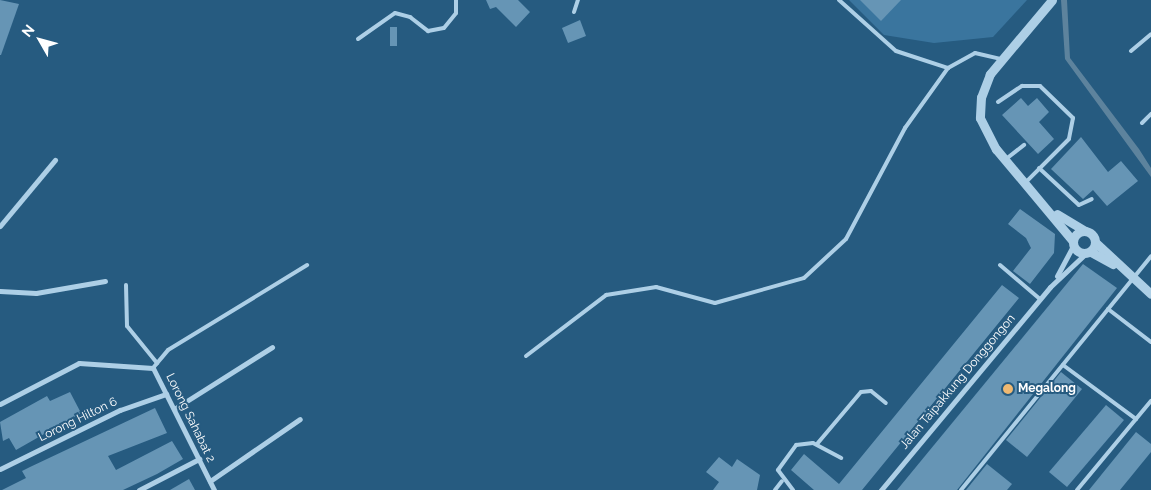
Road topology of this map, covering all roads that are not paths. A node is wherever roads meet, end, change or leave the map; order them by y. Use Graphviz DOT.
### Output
graph roads {
  1 [pos="456,0"];
  2 [pos="578,0"];
  3 [pos="839,0"];
  4 [pos="1052,0"];
  5 [pos="574,12"];
  6 [pos="1151,34"];
  7 [pos="358,39"];
  8 [pos="1131,51"];
  9 [pos="1000,59"];
  10 [pos="948,68"];
  11 [pos="998,102"];
  12 [pos="1151,114"];
  13 [pos="1142,123"];
  14 [pos="1024,145"];
  15 [pos="54,160"];
  16 [pos="1004,160"];
  17 [pos="1039,168"];
  18 [pos="1024,184"];
  19 [pos="1092,199"];
  20 [pos="1049,208"];
  21 [pos="0,226"];
  22 [pos="1085,231"];
  23 [pos="1095,242"];
  24 [pos="1073,243"];
  25 [pos="1088,253"];
  26 [pos="1151,256"];
  27 [pos="307,265"];
  28 [pos="1000,265"];
  29 [pos="1122,269"];
  30 [pos="1133,278"];
  31 [pos="104,281"];
  32 [pos="126,285"];
  33 [pos="1050,287"];
  34 [pos="0,291"];
  35 [pos="1151,294"];
  36 [pos="1040,299"];
  37 [pos="1108,309"];
  38 [pos="1151,342"];
  39 [pos="272,347"];
  40 [pos="526,356"];
  41 [pos="157,362"];
  42 [pos="1063,365"];
  43 [pos="153,368"];
  44 [pos="166,394"];
  45 [pos="1151,401"];
  46 [pos="886,403"];
  47 [pos="0,404"];
  48 [pos="174,409"];
  49 [pos="300,419"];
  50 [pos="1136,419"];
  51 [pos="817,444"];
  52 [pos="841,458"];
  53 [pos="199,459"];
  54 [pos="0,469"];
  55 [pos="210,480"];
  56 [pos="782,481"];
  57 [pos="139,490"];
  58 [pos="214,490"];
  59 [pos="775,490"];
  60 [pos="793,490"];
  61 [pos="881,490"];
  62 [pos="961,490"];
  63 [pos="1077,490"];
  1 -- 7 [label="lane"];
  2 -- 5 [label="lane"];
  3 -- 10 [label="lane"];
  4 -- 9 [label="street"];
  6 -- 8 [label="lane"];
  9 -- 10 [label="lane"];
  9 -- 16 [label="street"];
  10 -- 40 [label="lane"];
  11 -- 17 [label="lane"];
  12 -- 13 [label="lane"];
  14 -- 16 [label="lane"];
  15 -- 21 [label="street"];
  16 -- 18 [label="street"];
  17 -- 18 [label="lane"];
  17 -- 19 [label="lane"];
  18 -- 20 [label="street"];
  20 -- 22 [label="street"];
  20 -- 24 [label="street"];
  22 -- 23 [label="street"];
  22 -- 24 [label="street"];
  23 -- 25 [label="street"];
  23 -- 29 [label="street"];
  24 -- 25 [label="street"];
  24 -- 33 [label="street, Jalan Taipakkung Donggongon"];
  25 -- 29 [label="street"];
  25 -- 33 [label="street, Jalan Taipakkung Donggongon"];
  26 -- 30 [label="lane"];
  27 -- 41 [label="lane"];
  28 -- 36 [label="lane"];
  29 -- 30 [label="street"];
  30 -- 35 [label="street"];
  30 -- 37 [label="lane"];
  31 -- 34 [label="street"];
  32 -- 41 [label="lane"];
  33 -- 36 [label="street, Jalan Taipakkung Donggongon"];
  36 -- 61 [label="street, Jalan Taipakkung Donggongon"];
  37 -- 38 [label="lane"];
  37 -- 42 [label="lane"];
  39 -- 48 [label="street"];
  41 -- 43 [label="lane"];
  42 -- 50 [label="lane"];
  42 -- 62 [label="lane"];
  43 -- 44 [label="street, Lorong Sahabat 2"];
  43 -- 47 [label="street, Lorong Sahabat 2"];
  44 -- 48 [label="street, Lorong Sahabat 2"];
  44 -- 54 [label="street, Lorong Hilton 6"];
  45 -- 50 [label="lane"];
  46 -- 51 [label="lane"];
  48 -- 53 [label="street, Lorong Sahabat 2"];
  49 -- 55 [label="street"];
  50 -- 63 [label="lane"];
  51 -- 52 [label="lane"];
  51 -- 56 [label="lane"];
  53 -- 55 [label="street, Lorong Sahabat 2"];
  53 -- 57 [label="street"];
  55 -- 58 [label="street, Lorong Sahabat 2"];
  56 -- 59 [label="lane"];
  56 -- 60 [label="lane"];
}
